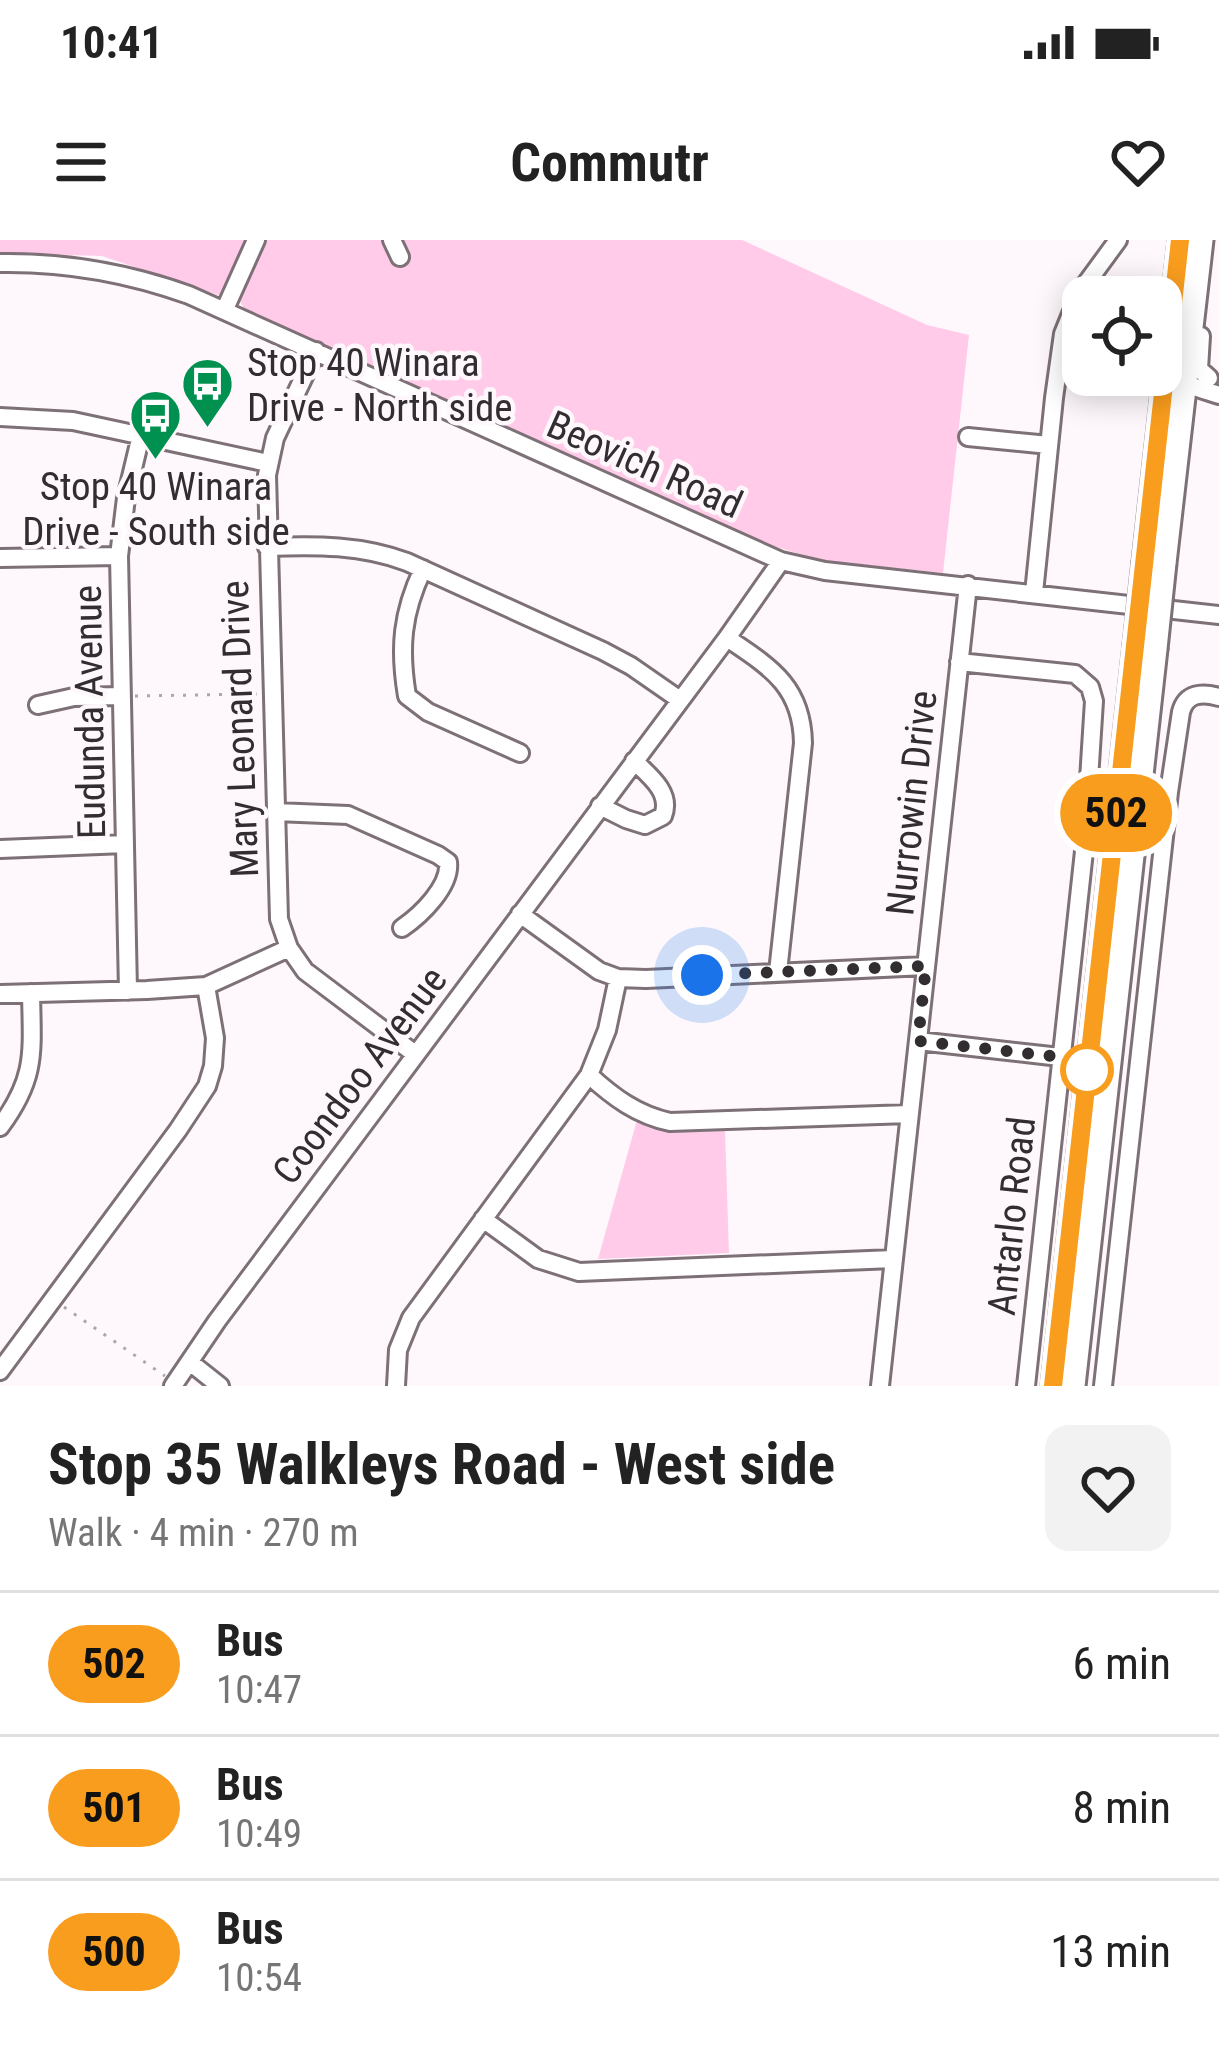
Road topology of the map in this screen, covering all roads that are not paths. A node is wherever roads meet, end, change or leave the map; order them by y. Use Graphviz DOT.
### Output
graph roads {
  1 [pos="256,240"];
  2 [pos="1118,240"];
  3 [pos="1180,240"];
  4 [pos="1202,240"];
  5 [pos="1212,240"];
  6 [pos="0,263"];
  7 [pos="1176,276"];
  8 [pos="225,309"];
  9 [pos="316,351"];
  10 [pos="1205,381"];
  11 [pos="1219,395"];
  12 [pos="1163,396"];
  13 [pos="0,417"];
  14 [pos="141,435"];
  15 [pos="968,437"];
  16 [pos="1158,440"];
  17 [pos="1049,445"];
  18 [pos="268,463"];
  19 [pos="267,547"];
  20 [pos="118,556"];
  21 [pos="0,558"];
  22 [pos="781,561"];
  23 [pos="1155,562"];
  24 [pos="424,568"];
  25 [pos="968,585"];
  26 [pos="1034,593"];
  27 [pos="1219,615"];
  28 [pos="727,638"];
  29 [pos="1146,647"];
  30 [pos="959,662"];
  31 [pos="121,696"];
  32 [pos="1219,697"];
  33 [pos="680,700"];
  34 [pos="38,705"];
  35 [pos="520,753"];
  36 [pos="634,761"];
  37 [pos="600,806"];
  38 [pos="276,812"];
  39 [pos="125,844"];
  40 [pos="0,849"];
  41 [pos="520,914"];
  42 [pos="402,928"];
  43 [pos="289,948"];
  44 [pos="926,966"];
  45 [pos="778,972"];
  46 [pos="618,977"];
  47 [pos="206,986"];
  48 [pos="128,991"];
  49 [pos="31,993"];
  50 [pos="0,994"];
  51 [pos="918,1041"];
  52 [pos="416,1054"];
  53 [pos="1060,1057"];
  54 [pos="589,1075"];
  55 [pos="909,1114"];
  56 [pos="0,1127"];
  57 [pos="483,1219"];
  58 [pos="893,1259"];
  59 [pos="191,1363"];
  60 [pos="0,1371"];
  61 [pos="175,1384"];
  62 [pos="220,1386"];
  63 [pos="396,1386"];
  64 [pos="880,1386"];
  65 [pos="1026,1386"];
  66 [pos="1053,1386"];
  67 [pos="1074,1386"];
  68 [pos="1102,1386"];
  1 -- 8 [label="street"];
  2 -- 17 [label="street"];
  3 -- 7 [label="main road"];
  4 -- 10 [label="main road"];
  5 -- 10 [label="street"];
  6 -- 8 [label="street, Beovich Road"];
  8 -- 9 [label="street, Beovich Road"];
  9 -- 18 [label="street, Mary Leonard Drive"];
  9 -- 22 [label="street, Beovich Road"];
  10 -- 11 [label="street"];
  10 -- 16 [label="street"];
  10 -- 23 [label="main road"];
  12 -- 16 [label="main road"];
  13 -- 14 [label="street"];
  14 -- 18 [label="street"];
  14 -- 20 [label="street, Eudunda Avenue"];
  15 -- 17 [label="street"];
  16 -- 23 [label="main road"];
  17 -- 26 [label="street"];
  18 -- 19 [label="street, Mary Leonard Drive"];
  19 -- 24 [label="street"];
  19 -- 38 [label="street, Mary Leonard Drive"];
  20 -- 21 [label="street"];
  20 -- 31 [label="street, Eudunda Avenue"];
  22 -- 25 [label="street, Beovich Road"];
  22 -- 28 [label="street, Coondoo Avenue"];
  23 -- 29 [label="main road, bridge"];
  24 -- 33 [label="street"];
  24 -- 35 [label="street"];
  25 -- 26 [label="street, Beovich Road"];
  25 -- 30 [label="street, Nurrowin Drive"];
  26 -- 27 [label="street, Beovich Road"];
  28 -- 33 [label="street, Coondoo Avenue"];
  28 -- 45 [label="street"];
  29 -- 66 [label="main road"];
  29 -- 67 [label="main road"];
  30 -- 44 [label="street, Nurrowin Drive"];
  30 -- 53 [label="street, Antarlo Road"];
  31 -- 34 [label="street"];
  31 -- 39 [label="street, Eudunda Avenue"];
  32 -- 68 [label="street"];
  33 -- 36 [label="street, Coondoo Avenue"];
  36 -- 37 [label="street, Coondoo Avenue"];
  36 -- 37 [label="street"];
  37 -- 41 [label="street, Coondoo Avenue"];
  38 -- 42 [label="street"];
  38 -- 43 [label="street, Mary Leonard Drive"];
  39 -- 40 [label="street"];
  39 -- 48 [label="street, Eudunda Avenue"];
  41 -- 46 [label="street"];
  41 -- 52 [label="street, Coondoo Avenue"];
  43 -- 47 [label="street"];
  43 -- 52 [label="street"];
  44 -- 45 [label="street"];
  44 -- 51 [label="street, Nurrowin Drive"];
  45 -- 46 [label="street"];
  46 -- 54 [label="street"];
  47 -- 48 [label="street"];
  47 -- 60 [label="street"];
  48 -- 49 [label="street"];
  49 -- 50 [label="street"];
  49 -- 56 [label="street"];
  51 -- 53 [label="street"];
  51 -- 55 [label="street, Nurrowin Drive"];
  52 -- 59 [label="street, Coondoo Avenue"];
  53 -- 65 [label="street, Antarlo Road"];
  54 -- 55 [label="street"];
  54 -- 57 [label="street"];
  55 -- 58 [label="street, Nurrowin Drive"];
  57 -- 58 [label="street"];
  57 -- 63 [label="street"];
  58 -- 64 [label="street, Nurrowin Drive"];
  59 -- 61 [label="street, Coondoo Avenue"];
  59 -- 62 [label="street"];
}
